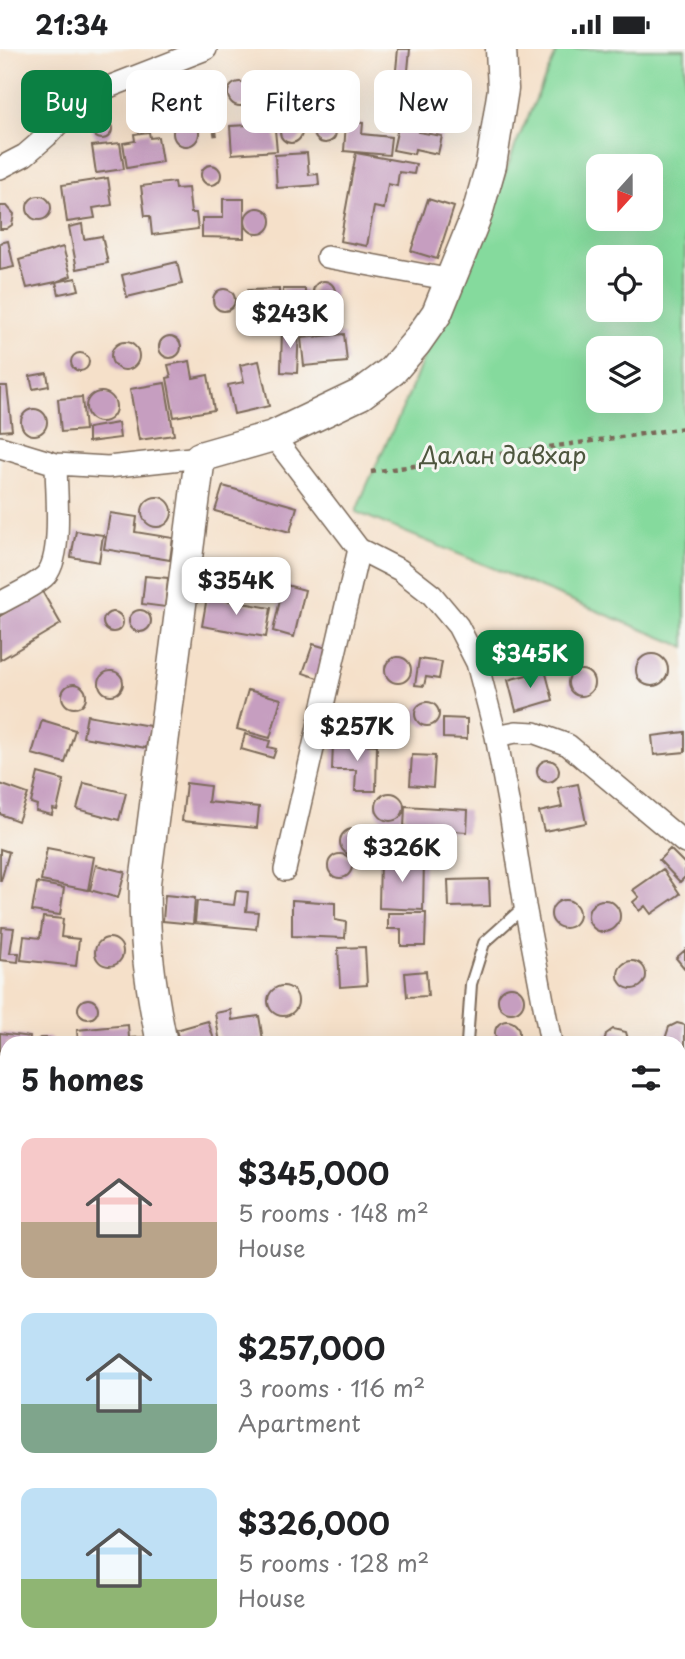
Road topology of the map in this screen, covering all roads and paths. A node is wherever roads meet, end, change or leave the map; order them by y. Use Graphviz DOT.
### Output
graph roads {
  1 [pos="501,49"];
  2 [pos="204,50"];
  3 [pos="216,138"];
  4 [pos="0,168"];
  5 [pos="327,257"];
  6 [pos="452,280"];
  7 [pos="685,428"];
  8 [pos="273,436"];
  9 [pos="0,447"];
  10 [pos="201,457"];
  11 [pos="56,464"];
  12 [pos="372,472"];
  13 [pos="359,549"];
  14 [pos="0,603"];
  15 [pos="496,736"];
  16 [pos="685,843"];
  17 [pos="285,870"];
  18 [pos="525,906"];
  19 [pos="161,1036"];
  20 [pos="467,1036"];
  21 [pos="550,1036"];
  1 -- 6 [label="street"];
  2 -- 3 [label="path"];
  2 -- 4 [label="street"];
  5 -- 6 [label="street"];
  6 -- 8 [label="street"];
  7 -- 12 [label="path"];
  8 -- 10 [label="street"];
  8 -- 13 [label="street"];
  9 -- 11 [label="street"];
  10 -- 11 [label="street"];
  10 -- 19 [label="street"];
  11 -- 14 [label="street"];
  13 -- 15 [label="street"];
  13 -- 17 [label="street"];
  15 -- 16 [label="street"];
  15 -- 18 [label="street"];
  18 -- 20 [label="lane"];
  18 -- 21 [label="street"];
}
